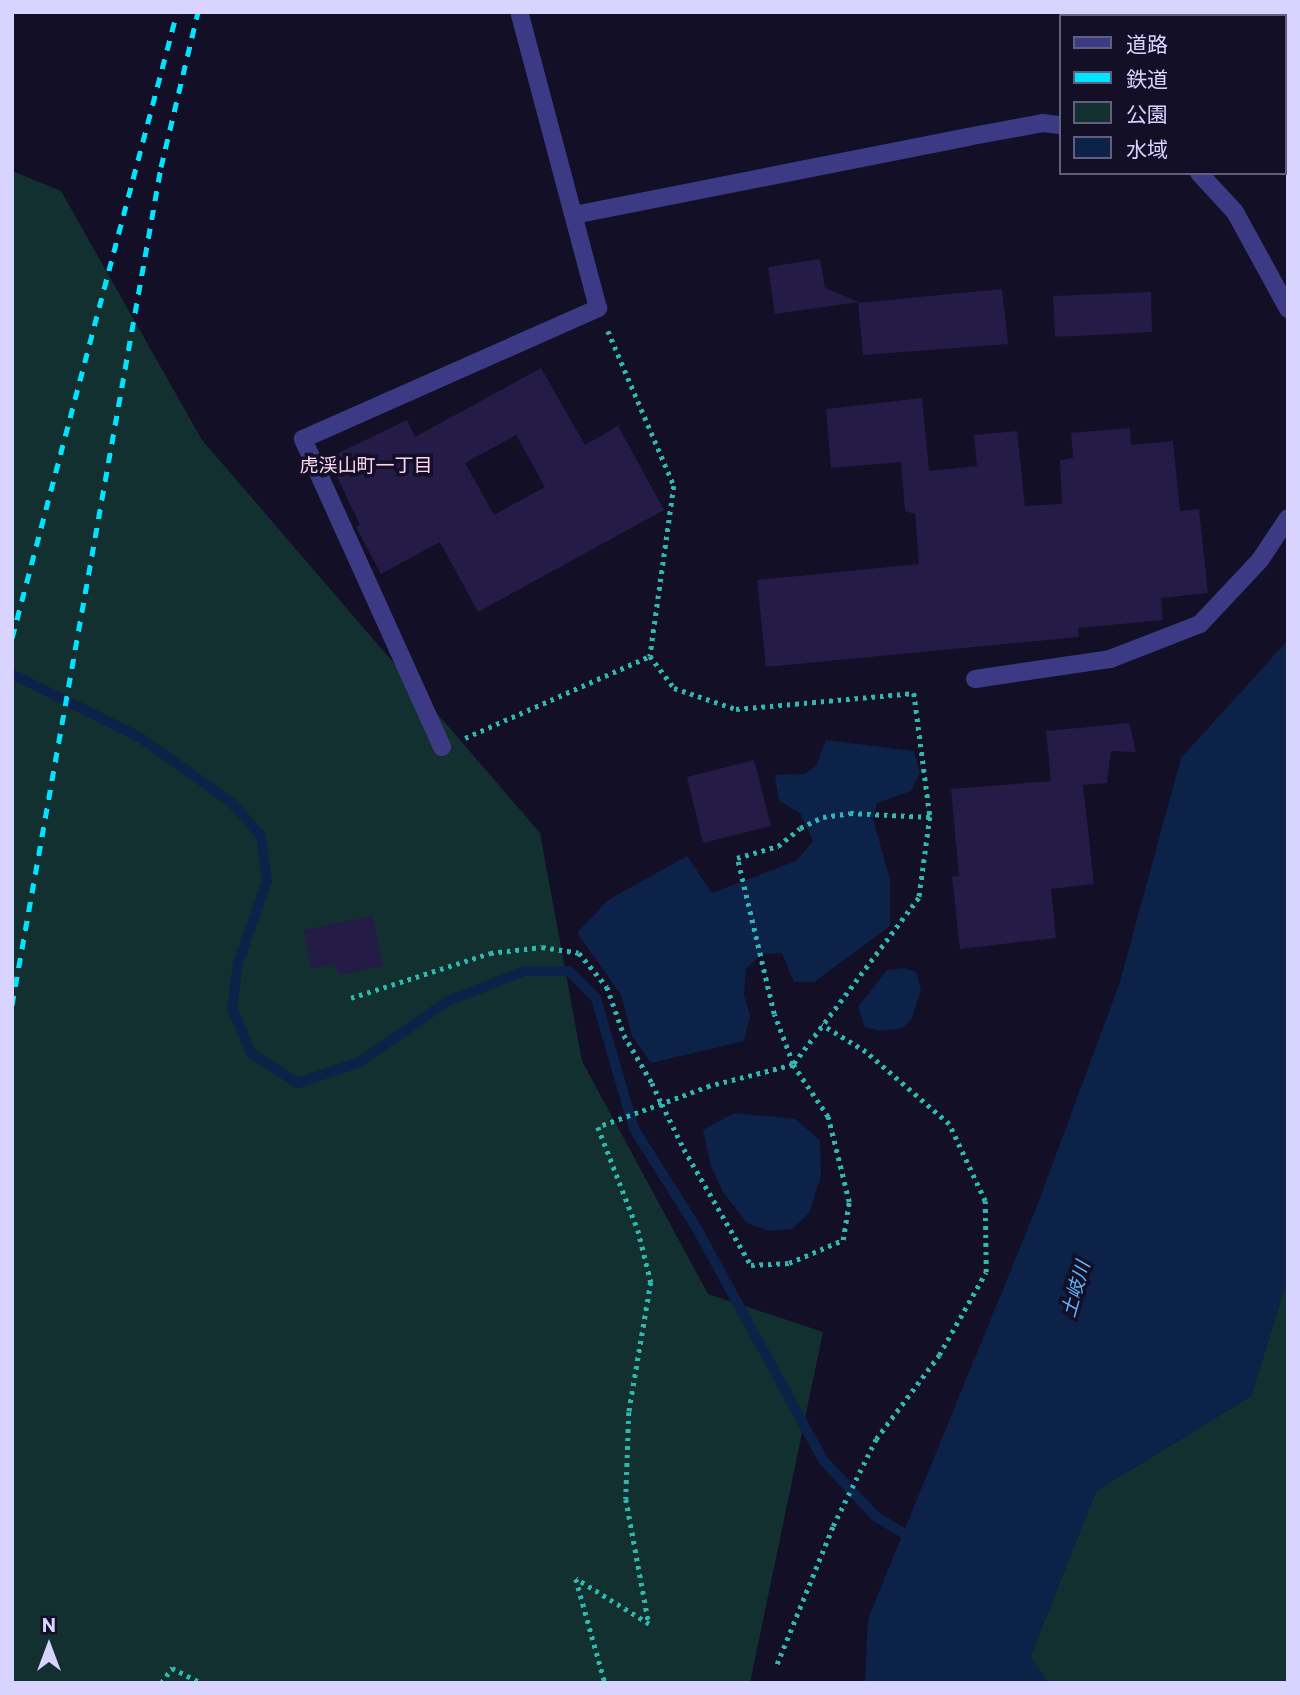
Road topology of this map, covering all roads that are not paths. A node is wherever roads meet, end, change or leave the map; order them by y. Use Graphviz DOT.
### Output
graph roads {
  1 [pos="519,12"];
  2 [pos="1058,125"];
  3 [pos="1201,175"];
  4 [pos="574,215"];
  5 [pos="1288,309"];
  6 [pos="1288,518"];
  7 [pos="975,679"];
  8 [pos="442,747"];
  1 -- 4 [label="street"];
  2 -- 4 [label="street"];
  3 -- 5 [label="street"];
  4 -- 8 [label="street"];
  6 -- 7 [label="street"];
}
